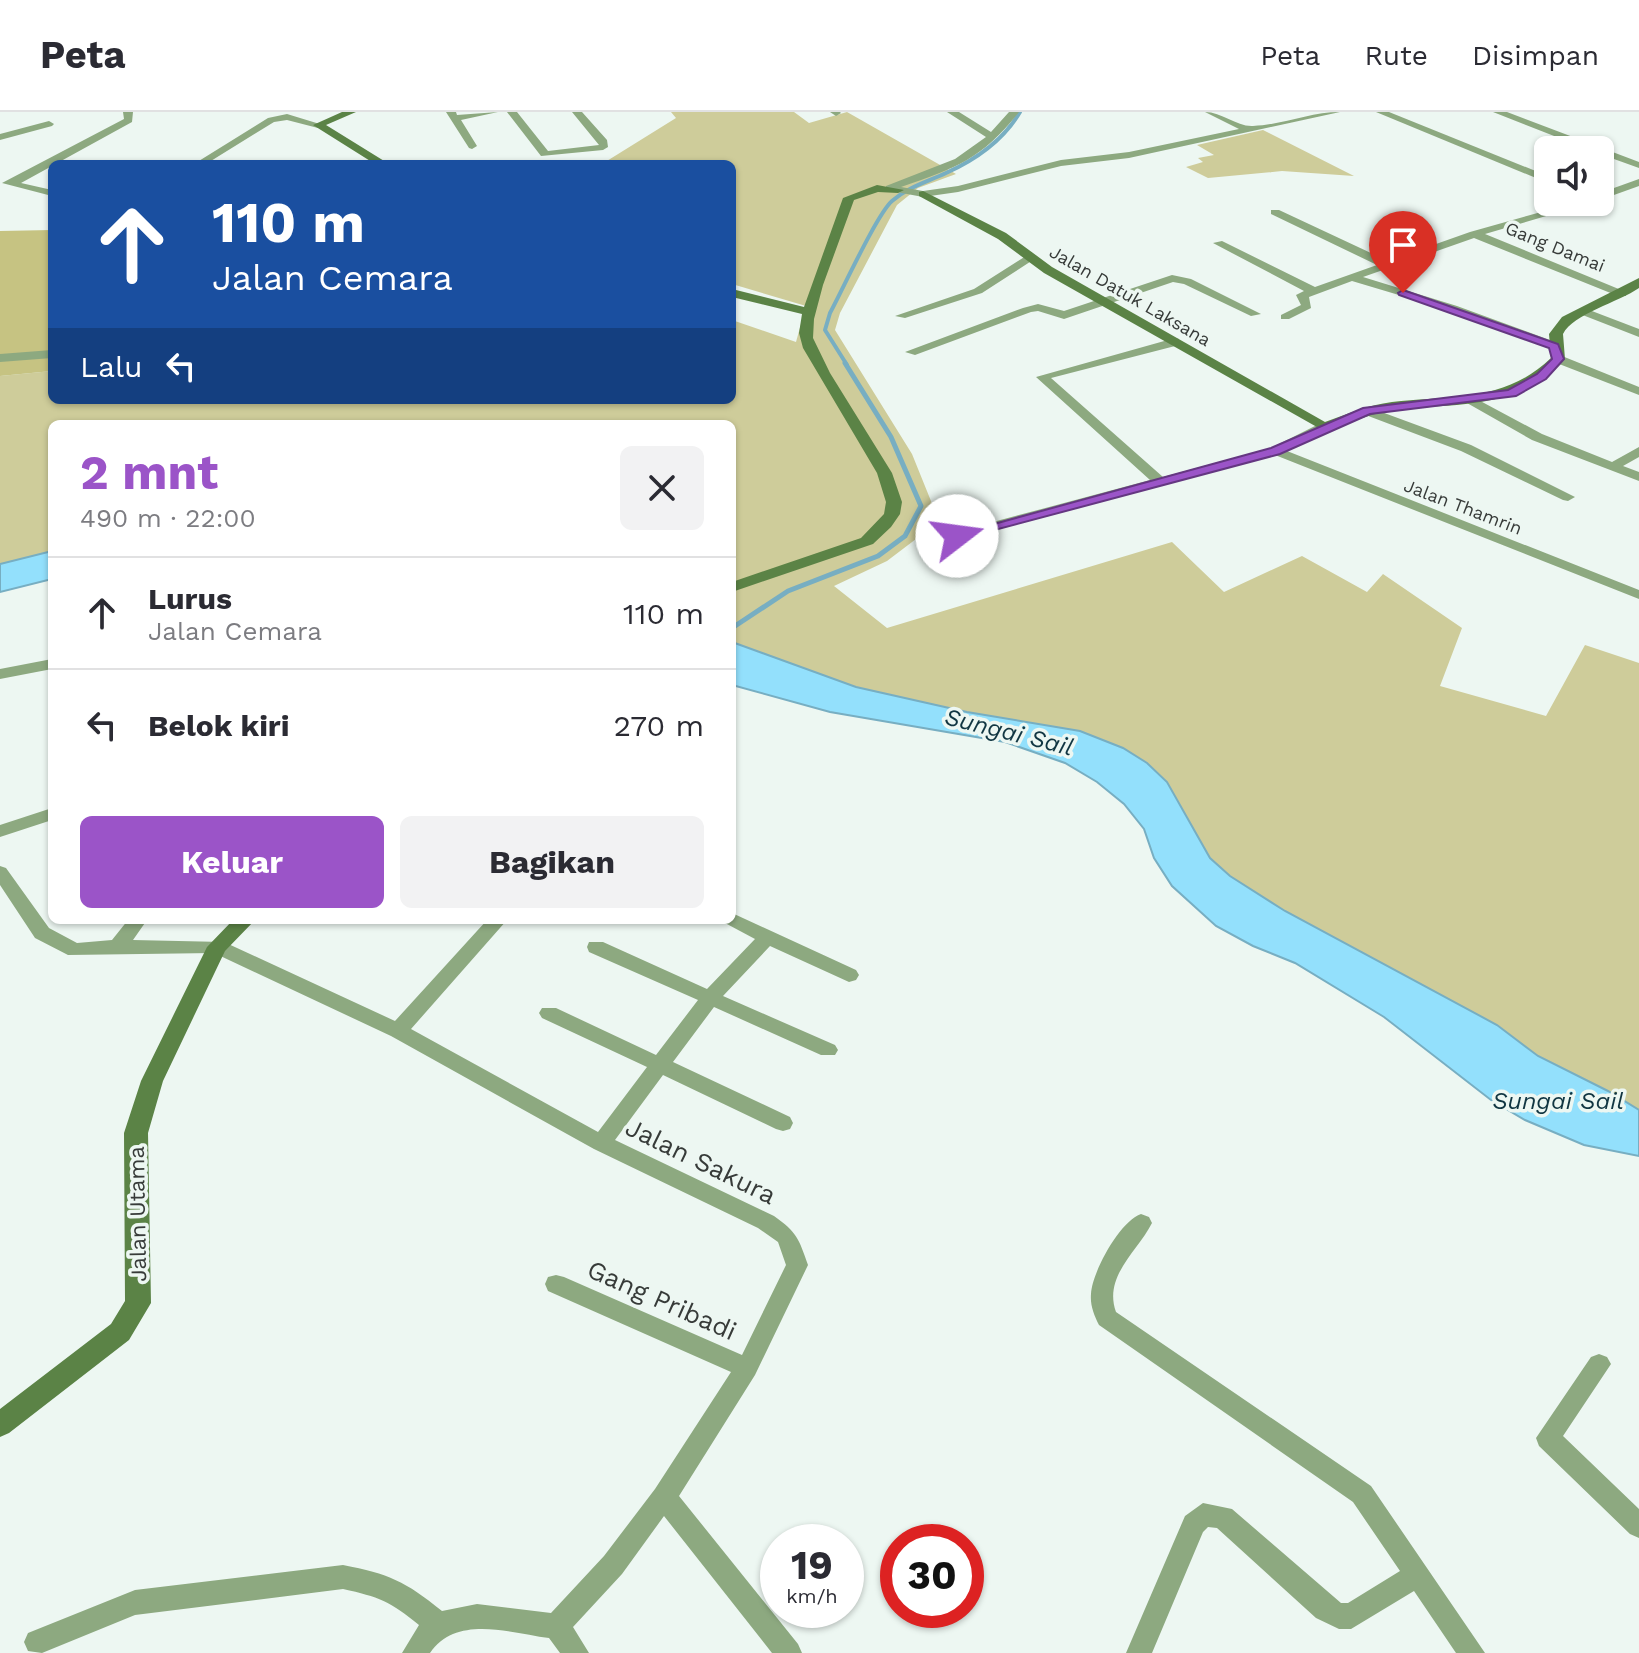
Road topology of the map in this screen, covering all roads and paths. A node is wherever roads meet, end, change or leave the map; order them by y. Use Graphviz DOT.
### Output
graph roads {
  1 [pos="128,112"];
  2 [pos="351,112"];
  3 [pos="493,112"];
  4 [pos="512,112"];
  5 [pos="952,112"];
  6 [pos="1014,112"];
  7 [pos="1210,112"];
  8 [pos="1256,112"];
  9 [pos="1335,112"];
  10 [pos="1381,112"];
  11 [pos="1498,112"];
  12 [pos="583,113"];
  13 [pos="1320,114"];
  14 [pos="453,115"];
  15 [pos="49,124"];
  16 [pos="1280,124"];
  17 [pos="318,125"];
  18 [pos="1248,130"];
  19 [pos="1562,136"];
  20 [pos="0,137"];
  21 [pos="994,138"];
  22 [pos="472,146"];
  23 [pos="1614,156"];
  24 [pos="50,160"];
  25 [pos="207,160"];
  26 [pos="372,160"];
  27 [pos="48,161"];
  28 [pos="1639,165"];
  29 [pos="1534,174"];
  30 [pos="6,182"];
  31 [pos="1639,182"];
  32 [pos="892,189"];
  33 [pos="48,192"];
  34 [pos="1614,192"];
  35 [pos="922,194"];
  36 [pos="1275,212"];
  37 [pos="1539,216"];
  38 [pos="1474,234"];
  39 [pos="1218,243"];
  40 [pos="1030,258"];
  41 [pos="1387,265"];
  42 [pos="1354,278"];
  43 [pos="1639,282"];
  44 [pos="1314,291"];
  45 [pos="736,294"];
  46 [pos="1622,294"];
  47 [pos="1103,302"];
  48 [pos="810,312"];
  49 [pos="1584,312"];
  50 [pos="1255,314"];
  51 [pos="901,316"];
  52 [pos="1285,317"];
  53 [pos="1639,333"];
  54 [pos="1175,342"];
  55 [pos="911,352"];
  56 [pos="1556,353"];
  57 [pos="48,354"];
  58 [pos="0,358"];
  59 [pos="1639,391"];
  60 [pos="1471,400"];
  61 [pos="1368,411"];
  62 [pos="1324,427"];
  63 [pos="1276,451"];
  64 [pos="1639,451"];
  65 [pos="1614,466"];
  66 [pos="1639,477"];
  67 [pos="1159,481"];
  68 [pos="1568,497"];
  69 [pos="957,536"];
  70 [pos="736,586"];
  71 [pos="1639,595"];
  72 [pos="48,665"];
  73 [pos="0,674"];
  74 [pos="48,815"];
  75 [pos="0,831"];
  76 [pos="0,872"];
  77 [pos="736,921"];
  78 [pos="135,924"];
  79 [pos="241,924"];
  80 [pos="494,924"];
  81 [pos="767,937"];
  82 [pos="118,946"];
  83 [pos="217,947"];
  84 [pos="596,947"];
  85 [pos="849,975"];
  86 [pos="710,998"];
  87 [pos="549,1013"];
  88 [pos="398,1031"];
  89 [pos="828,1050"];
  90 [pos="661,1064"];
  91 [pos="783,1123"];
  92 [pos="601,1143"];
  93 [pos="1141,1223"];
  94 [pos="556,1284"];
  95 [pos="1599,1364"];
  96 [pos="747,1368"];
  97 [pos="0,1425"];
  98 [pos="664,1497"];
  99 [pos="1639,1524"];
  100 [pos="1417,1575"];
  101 [pos="437,1624"];
  102 [pos="556,1626"];
  103 [pos="37,1642"];
  104 [pos="415,1653"];
  105 [pos="576,1653"];
  106 [pos="789,1653"];
  107 [pos="1139,1653"];
  108 [pos="1472,1653"];
  1 -- 24 [label="street"];
  2 -- 17 [label="street"];
  3 -- 14 [label="street"];
  4 -- 12 [label="street"];
  5 -- 21 [label="street"];
  6 -- 21 [label="street"];
  7 -- 18 [label="street"];
  8 -- 16 [label="street"];
  9 -- 13 [label="street"];
  10 -- 29 [label="street"];
  11 -- 19 [label="street"];
  13 -- 16 [label="street"];
  14 -- 22 [label="street"];
  15 -- 20 [label="street"];
  16 -- 18 [label="street"];
  17 -- 25 [label="street"];
  17 -- 26 [label="street"];
  18 -- 35 [label="street"];
  21 -- 32 [label="street"];
  23 -- 28 [label="street"];
  27 -- 30 [label="street"];
  30 -- 33 [label="street"];
  31 -- 34 [label="street"];
  32 -- 35 [label="street"];
  32 -- 48 [label="street"];
  35 -- 40 [label="street, Jalan Datuk Laksana"];
  36 -- 41 [label="street"];
  37 -- 38 [label="street"];
  38 -- 41 [label="street"];
  38 -- 46 [label="street, Gang Damai"];
  39 -- 44 [label="street"];
  40 -- 47 [label="street, Jalan Datuk Laksana"];
  40 -- 51 [label="street"];
  41 -- 42 [label="street"];
  42 -- 44 [label="street"];
  42 -- 56 [label="street"];
  43 -- 46 [label="street"];
  44 -- 52 [label="street"];
  45 -- 48 [label="street"];
  46 -- 49 [label="street"];
  47 -- 50 [label="street"];
  47 -- 54 [label="street, Jalan Datuk Laksana"];
  47 -- 55 [label="street"];
  48 -- 70 [label="street"];
  49 -- 53 [label="street"];
  49 -- 56 [label="street"];
  54 -- 62 [label="street, Jalan Datuk Laksana"];
  54 -- 67 [label="street"];
  56 -- 59 [label="street"];
  56 -- 60 [label="street"];
  57 -- 58 [label="street"];
  60 -- 61 [label="street"];
  60 -- 65 [label="street"];
  61 -- 62 [label="street"];
  61 -- 68 [label="street"];
  62 -- 63 [label="street"];
  63 -- 67 [label="street"];
  63 -- 71 [label="street, Jalan Thamrin"];
  64 -- 65 [label="street"];
  65 -- 66 [label="street"];
  67 -- 69 [label="street"];
  72 -- 73 [label="street"];
  74 -- 75 [label="street"];
  76 -- 82 [label="street"];
  77 -- 81 [label="street"];
  78 -- 82 [label="street"];
  79 -- 83 [label="street, Jalan Utama"];
  80 -- 88 [label="street"];
  81 -- 85 [label="street"];
  81 -- 86 [label="street"];
  82 -- 83 [label="street"];
  83 -- 88 [label="street, Jalan Sakura"];
  83 -- 97 [label="street, Jalan Utama"];
  84 -- 86 [label="street"];
  86 -- 89 [label="street"];
  86 -- 90 [label="street"];
  87 -- 90 [label="street"];
  88 -- 92 [label="street, Jalan Sakura"];
  90 -- 91 [label="street"];
  90 -- 92 [label="street"];
  92 -- 96 [label="street, Jalan Sakura"];
  93 -- 100 [label="street"];
  94 -- 96 [label="street, Gang Pribadi"];
  95 -- 99 [label="street"];
  96 -- 98 [label="street, Jalan Sakura"];
  98 -- 102 [label="street, Jalan Sakura"];
  98 -- 106 [label="street"];
  100 -- 107 [label="street"];
  100 -- 108 [label="street"];
  101 -- 102 [label="street"];
  101 -- 103 [label="street"];
  101 -- 104 [label="street"];
  102 -- 105 [label="street"];
}
